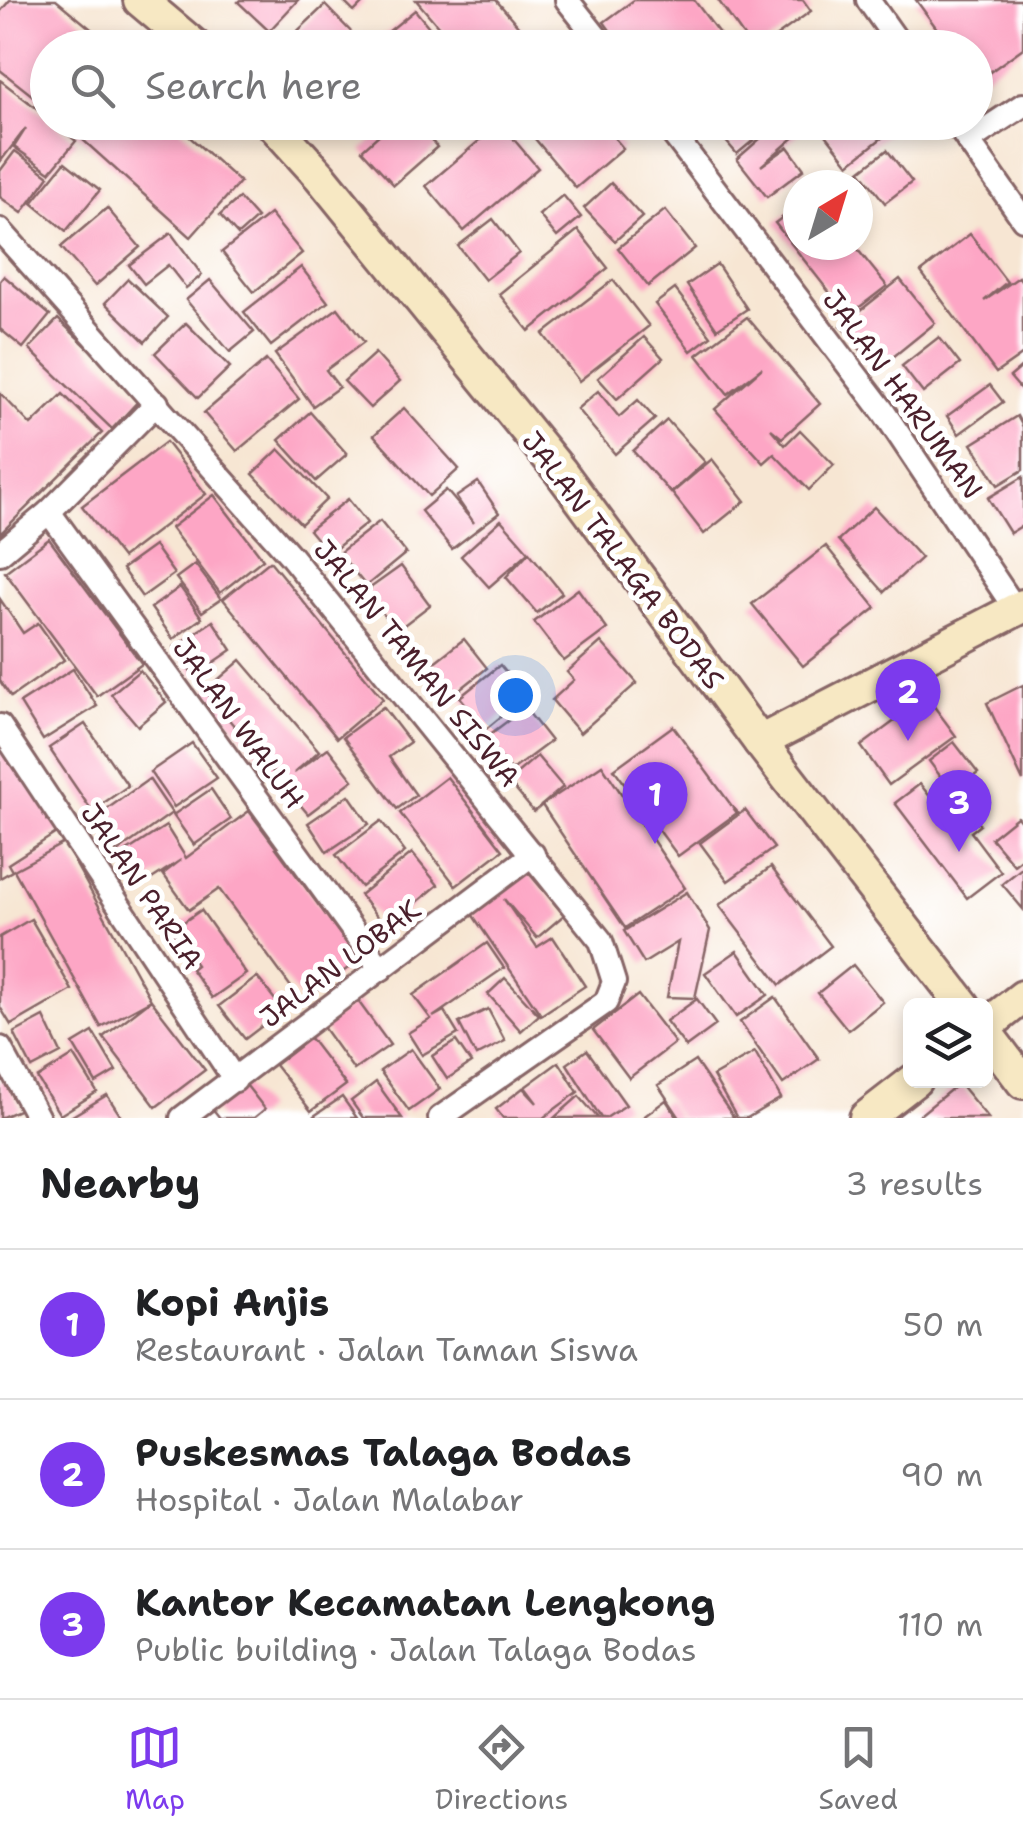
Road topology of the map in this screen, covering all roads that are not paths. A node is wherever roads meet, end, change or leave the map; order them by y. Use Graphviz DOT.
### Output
graph roads {
  1 [pos="140,0"];
  2 [pos="567,0"];
  3 [pos="868,0"];
  4 [pos="176,30"];
  5 [pos="591,30"];
  6 [pos="889,30"];
  7 [pos="1023,105"];
  8 [pos="993,118"];
  9 [pos="287,140"];
  10 [pos="678,140"];
  11 [pos="967,140"];
  12 [pos="1023,218"];
  13 [pos="0,230"];
  14 [pos="158,403"];
  15 [pos="49,512"];
  16 [pos="0,553"];
  17 [pos="1019,608"];
  18 [pos="0,726"];
  19 [pos="760,742"];
  20 [pos="532,854"];
  21 [pos="380,969"];
  22 [pos="958,998"];
  23 [pos="1023,998"];
  24 [pos="993,1024"];
  25 [pos="993,1040"];
  26 [pos="0,1048"];
  27 [pos="235,1080"];
  28 [pos="1023,1082"];
  29 [pos="905,1088"];
  30 [pos="38,1118"];
  31 [pos="182,1118"];
  32 [pos="440,1118"];
  33 [pos="866,1118"];
  1 -- 4 [label="street"];
  2 -- 5 [label="street"];
  3 -- 6 [label="street"];
  7 -- 8 [label="street"];
  9 -- 19 [label="street, JALAN TALAGA BODAS"];
  10 -- 17 [label="street, JALAN HARUMAN"];
  11 -- 12 [label="street"];
  13 -- 14 [label="street, JALAN TAMAN SISWA"];
  14 -- 15 [label="street"];
  14 -- 20 [label="street, JALAN TAMAN SISWA"];
  15 -- 16 [label="street"];
  15 -- 21 [label="street, JALAN WALUH"];
  17 -- 19 [label="street"];
  18 -- 27 [label="street, JALAN PARIA"];
  19 -- 22 [label="street, JALAN TALAGA BODAS"];
  20 -- 21 [label="street, JALAN LOBAK"];
  20 -- 32 [label="street, JALAN TAMAN SISWA"];
  21 -- 27 [label="street, JALAN LOBAK"];
  23 -- 24 [label="street"];
  25 -- 28 [label="street"];
  26 -- 30 [label="street"];
  27 -- 31 [label="street, JALAN LOBAK"];
  29 -- 33 [label="street"];
}
